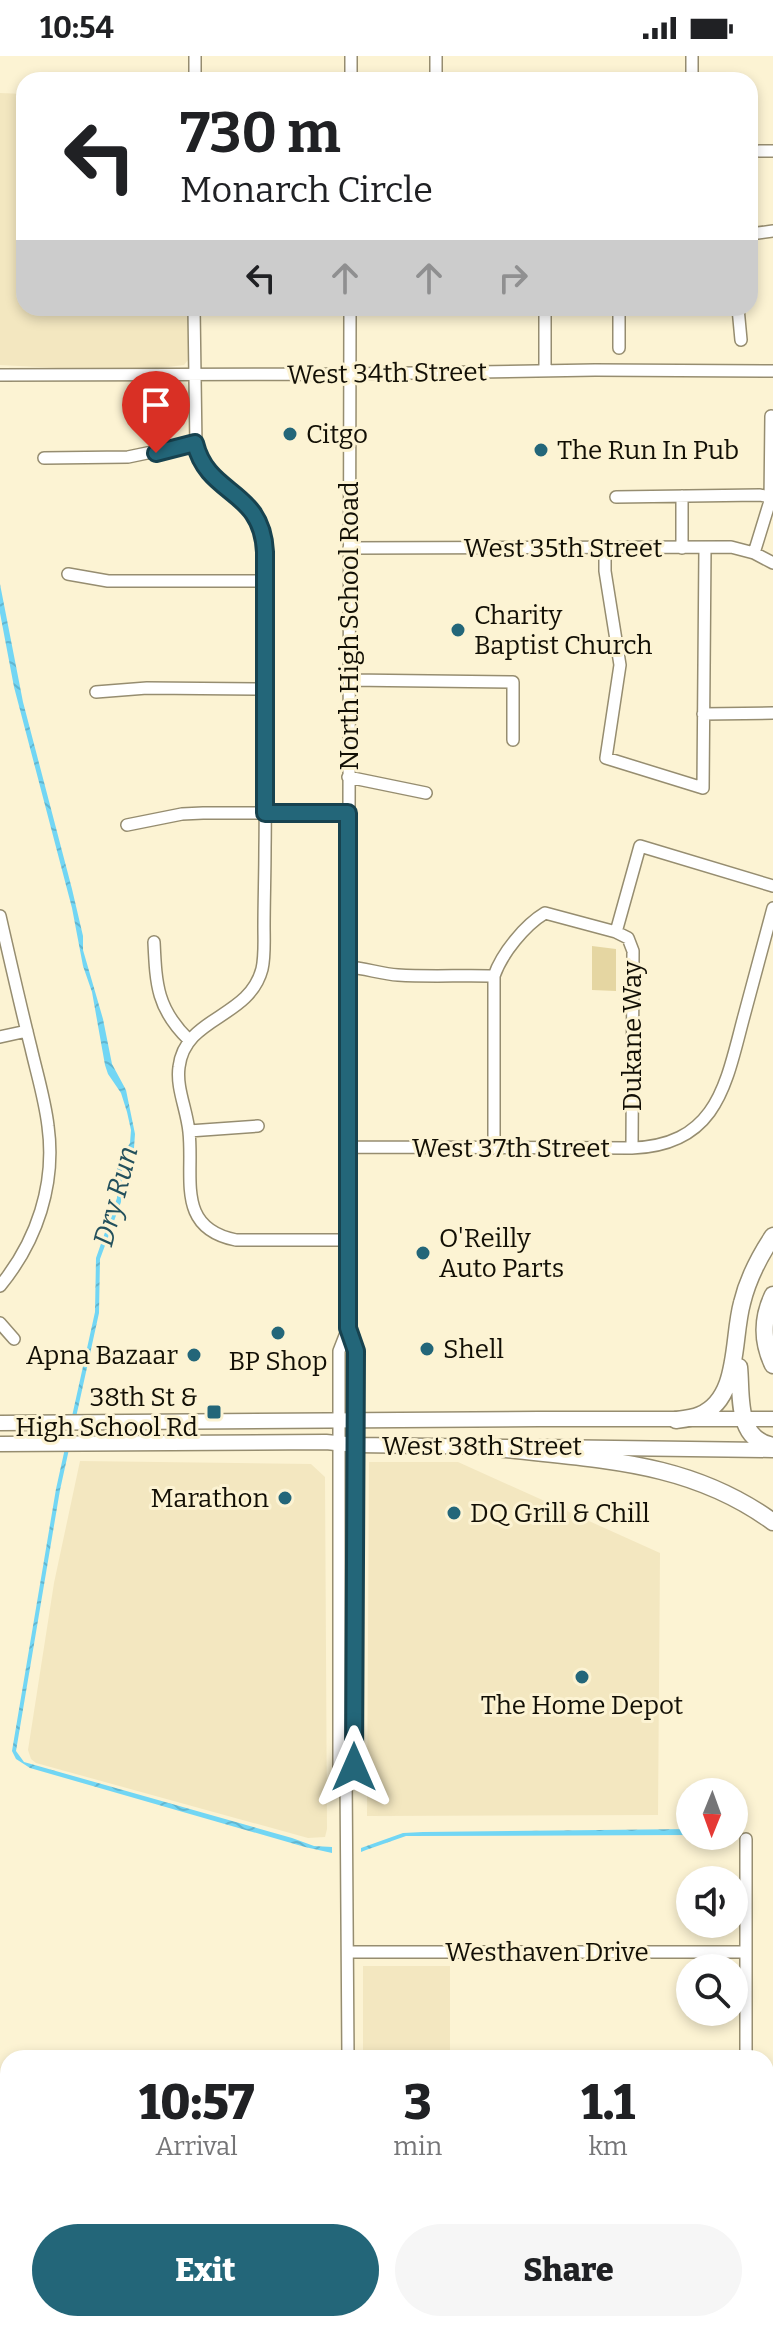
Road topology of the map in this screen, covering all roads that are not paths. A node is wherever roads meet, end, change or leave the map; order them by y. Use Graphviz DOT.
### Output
graph roads {
  1 [pos="759,151"];
  2 [pos="773,151"];
  3 [pos="194,316"];
  4 [pos="350,316"];
  5 [pos="545,316"];
  6 [pos="619,316"];
  7 [pos="739,316"];
  8 [pos="741,340"];
  9 [pos="619,348"];
  10 [pos="545,371"];
  11 [pos="773,371"];
  12 [pos="350,374"];
  13 [pos="0,375"];
  14 [pos="194,375"];
  15 [pos="771,416"];
  16 [pos="195,443"];
  17 [pos="44,458"];
  18 [pos="682,496"];
  19 [pos="616,497"];
  20 [pos="771,497"];
  21 [pos="349,548"];
  22 [pos="605,548"];
  23 [pos="682,548"];
  24 [pos="705,548"];
  25 [pos="754,553"];
  26 [pos="773,563"];
  27 [pos="68,574"];
  28 [pos="265,581"];
  29 [pos="349,680"];
  30 [pos="264,689"];
  31 [pos="96,692"];
  32 [pos="773,713"];
  33 [pos="703,714"];
  34 [pos="513,740"];
  35 [pos="348,777"];
  36 [pos="426,793"];
  37 [pos="265,813"];
  38 [pos="348,813"];
  39 [pos="127,825"];
  40 [pos="773,886"];
  41 [pos="773,908"];
  42 [pos="0,916"];
  43 [pos="616,932"];
  44 [pos="154,942"];
  45 [pos="348,967"];
  46 [pos="494,976"];
  47 [pos="27,1031"];
  48 [pos="0,1037"];
  49 [pos="189,1040"];
  50 [pos="258,1126"];
  51 [pos="189,1131"];
  52 [pos="347,1147"];
  53 [pos="494,1148"];
  54 [pos="632,1148"];
  55 [pos="773,1236"];
  56 [pos="347,1240"];
  57 [pos="0,1286"];
  58 [pos="773,1295"];
  59 [pos="0,1323"];
  60 [pos="348,1328"];
  61 [pos="736,1338"];
  62 [pos="14,1339"];
  63 [pos="773,1365"];
  64 [pos="773,1419"];
  65 [pos="340,1420"];
  66 [pos="356,1420"];
  67 [pos="676,1420"];
  68 [pos="744,1420"];
  69 [pos="0,1423"];
  70 [pos="339,1442"];
  71 [pos="0,1444"];
  72 [pos="356,1445"];
  73 [pos="497,1448"];
  74 [pos="773,1448"];
  75 [pos="773,1522"];
  76 [pos="346,1773"];
  77 [pos="746,1850"];
  78 [pos="348,1952"];
  79 [pos="746,1952"];
  80 [pos="348,2050"];
  81 [pos="746,2050"];
  1 -- 2 [label="street"];
  3 -- 14 [label="street"];
  4 -- 12 [label="street, North High School Road"];
  5 -- 10 [label="street"];
  6 -- 9 [label="street"];
  7 -- 8 [label="street"];
  10 -- 11 [label="street, West 34th Street"];
  10 -- 12 [label="street, West 34th Street"];
  12 -- 14 [label="street, West 34th Street"];
  12 -- 21 [label="street, North High School Road"];
  13 -- 14 [label="street, West 34th Street"];
  14 -- 16 [label="street"];
  15 -- 20 [label="street"];
  16 -- 17 [label="street"];
  16 -- 28 [label="street"];
  18 -- 19 [label="street"];
  18 -- 20 [label="street"];
  18 -- 23 [label="street"];
  20 -- 25 [label="street"];
  21 -- 22 [label="street, West 35th Street"];
  21 -- 29 [label="street, North High School Road"];
  22 -- 23 [label="street, West 35th Street"];
  22 -- 33 [label="street"];
  23 -- 24 [label="street, West 35th Street"];
  24 -- 25 [label="street, West 35th Street"];
  24 -- 33 [label="street"];
  25 -- 26 [label="street, West 35th Street"];
  27 -- 28 [label="street"];
  28 -- 30 [label="street"];
  29 -- 34 [label="street"];
  29 -- 35 [label="street, North High School Road"];
  30 -- 31 [label="street"];
  30 -- 37 [label="street"];
  32 -- 33 [label="street"];
  35 -- 36 [label="street"];
  35 -- 38 [label="street, North High School Road"];
  37 -- 38 [label="street"];
  37 -- 39 [label="street"];
  37 -- 49 [label="street"];
  38 -- 45 [label="street, North High School Road"];
  40 -- 43 [label="street"];
  41 -- 54 [label="street, West 37th Street"];
  42 -- 47 [label="street"];
  43 -- 46 [label="street"];
  43 -- 54 [label="street, Dukane Way"];
  44 -- 49 [label="street"];
  45 -- 46 [label="street"];
  45 -- 52 [label="street, North High School Road"];
  46 -- 53 [label="street"];
  47 -- 48 [label="street"];
  47 -- 57 [label="street"];
  49 -- 51 [label="street"];
  50 -- 51 [label="street"];
  51 -- 56 [label="street"];
  52 -- 53 [label="street, West 37th Street"];
  52 -- 56 [label="street, North High School Road"];
  53 -- 54 [label="street, West 37th Street"];
  55 -- 61 [label="highway"];
  56 -- 60 [label="street, North High School Road"];
  58 -- 63 [label="highway"];
  59 -- 62 [label="street"];
  60 -- 65 [label="street, North High School Road"];
  60 -- 66 [label="street, North High School Road"];
  61 -- 67 [label="highway"];
  61 -- 68 [label="highway"];
  64 -- 68 [label="main road, West 38th Street"];
  65 -- 66 [label="main road, West 38th Street"];
  65 -- 69 [label="main road, West 38th Street"];
  65 -- 70 [label="street, North High School Road"];
  66 -- 67 [label="main road, West 38th Street"];
  66 -- 72 [label="street, North High School Road"];
  67 -- 68 [label="main road, West 38th Street"];
  68 -- 74 [label="highway"];
  70 -- 71 [label="main road, West 38th Street"];
  70 -- 72 [label="main road, West 38th Street"];
  70 -- 76 [label="street, North High School Road"];
  72 -- 73 [label="main road, West 38th Street"];
  72 -- 76 [label="street, North High School Road"];
  73 -- 74 [label="main road, West 38th Street"];
  73 -- 75 [label="highway"];
  76 -- 78 [label="street, North High School Road"];
  77 -- 79 [label="street"];
  78 -- 79 [label="street, Westhaven Drive"];
  78 -- 80 [label="street, North High School Road"];
  79 -- 81 [label="street"];
}
